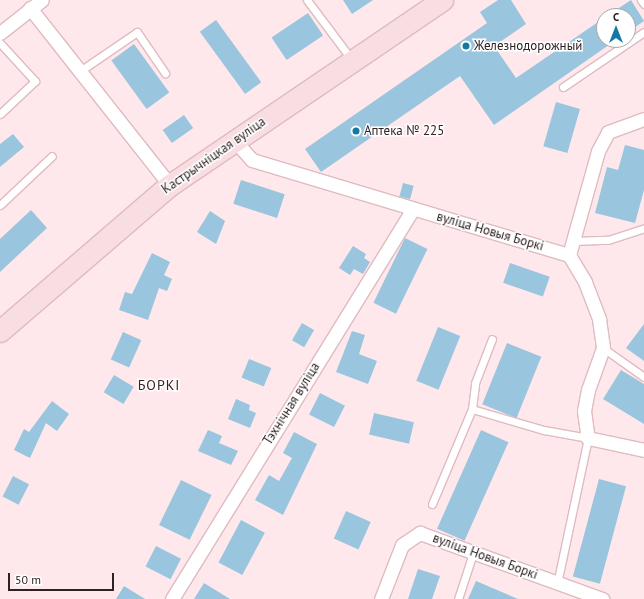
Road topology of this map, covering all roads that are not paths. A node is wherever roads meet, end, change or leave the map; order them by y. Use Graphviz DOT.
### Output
graph roads {
  1 [pos="42,0"];
  2 [pos="307,0"];
  3 [pos="442,0"];
  4 [pos="641,0"];
  5 [pos="28,4"];
  6 [pos="644,4"];
  7 [pos="644,32"];
  8 [pos="0,33"];
  9 [pos="0,43"];
  10 [pos="352,60"];
  11 [pos="80,71"];
  12 [pos="165,74"];
  13 [pos="563,87"];
  14 [pos="0,114"];
  15 [pos="644,119"];
  16 [pos="234,140"];
  17 [pos="52,156"];
  18 [pos="170,185"];
  19 [pos="0,205"];
  20 [pos="413,209"];
  21 [pos="644,228"];
  22 [pos="572,241"];
  23 [pos="569,255"];
  24 [pos="0,331"];
  25 [pos="492,340"];
  26 [pos="603,348"];
  27 [pos="644,376"];
  28 [pos="472,409"];
  29 [pos="588,438"];
  30 [pos="644,450"];
  31 [pos="432,504"];
  32 [pos="473,553"];
  33 [pos="557,584"];
  34 [pos="172,599"];
  35 [pos="381,599"];
  36 [pos="458,599"];
  37 [pos="602,599"];
  1 -- 5 [label="street"];
  2 -- 10 [label="lane"];
  3 -- 10 [label="main road, Кастрычніцкая вуліца"];
  4 -- 6 [label="lane"];
  5 -- 8 [label="street"];
  5 -- 11 [label="street"];
  7 -- 13 [label="lane"];
  9 -- 14 [label="lane"];
  10 -- 16 [label="main road, Кастрычніцкая вуліца"];
  11 -- 12 [label="lane"];
  11 -- 18 [label="street"];
  15 -- 22 [label="street"];
  16 -- 18 [label="main road, Кастрычніцкая вуліца"];
  16 -- 20 [label="street, вуліца Новыя Боркі"];
  17 -- 19 [label="lane"];
  18 -- 24 [label="main road, Кастрычніцкая вуліца"];
  20 -- 23 [label="street, вуліца Новыя Боркі"];
  20 -- 34 [label="street, Тэхнічная вуліца"];
  21 -- 22 [label="lane"];
  22 -- 23 [label="street"];
  23 -- 26 [label="street"];
  25 -- 28 [label="lane"];
  26 -- 27 [label="lane"];
  26 -- 29 [label="street"];
  28 -- 29 [label="lane"];
  28 -- 31 [label="lane"];
  29 -- 30 [label="street"];
  29 -- 33 [label="lane"];
  32 -- 33 [label="street, вуліца Новыя Боркі"];
  32 -- 35 [label="street, вуліца Новыя Боркі"];
  32 -- 36 [label="lane"];
  33 -- 37 [label="street, вуліца Новыя Боркі"];
}
